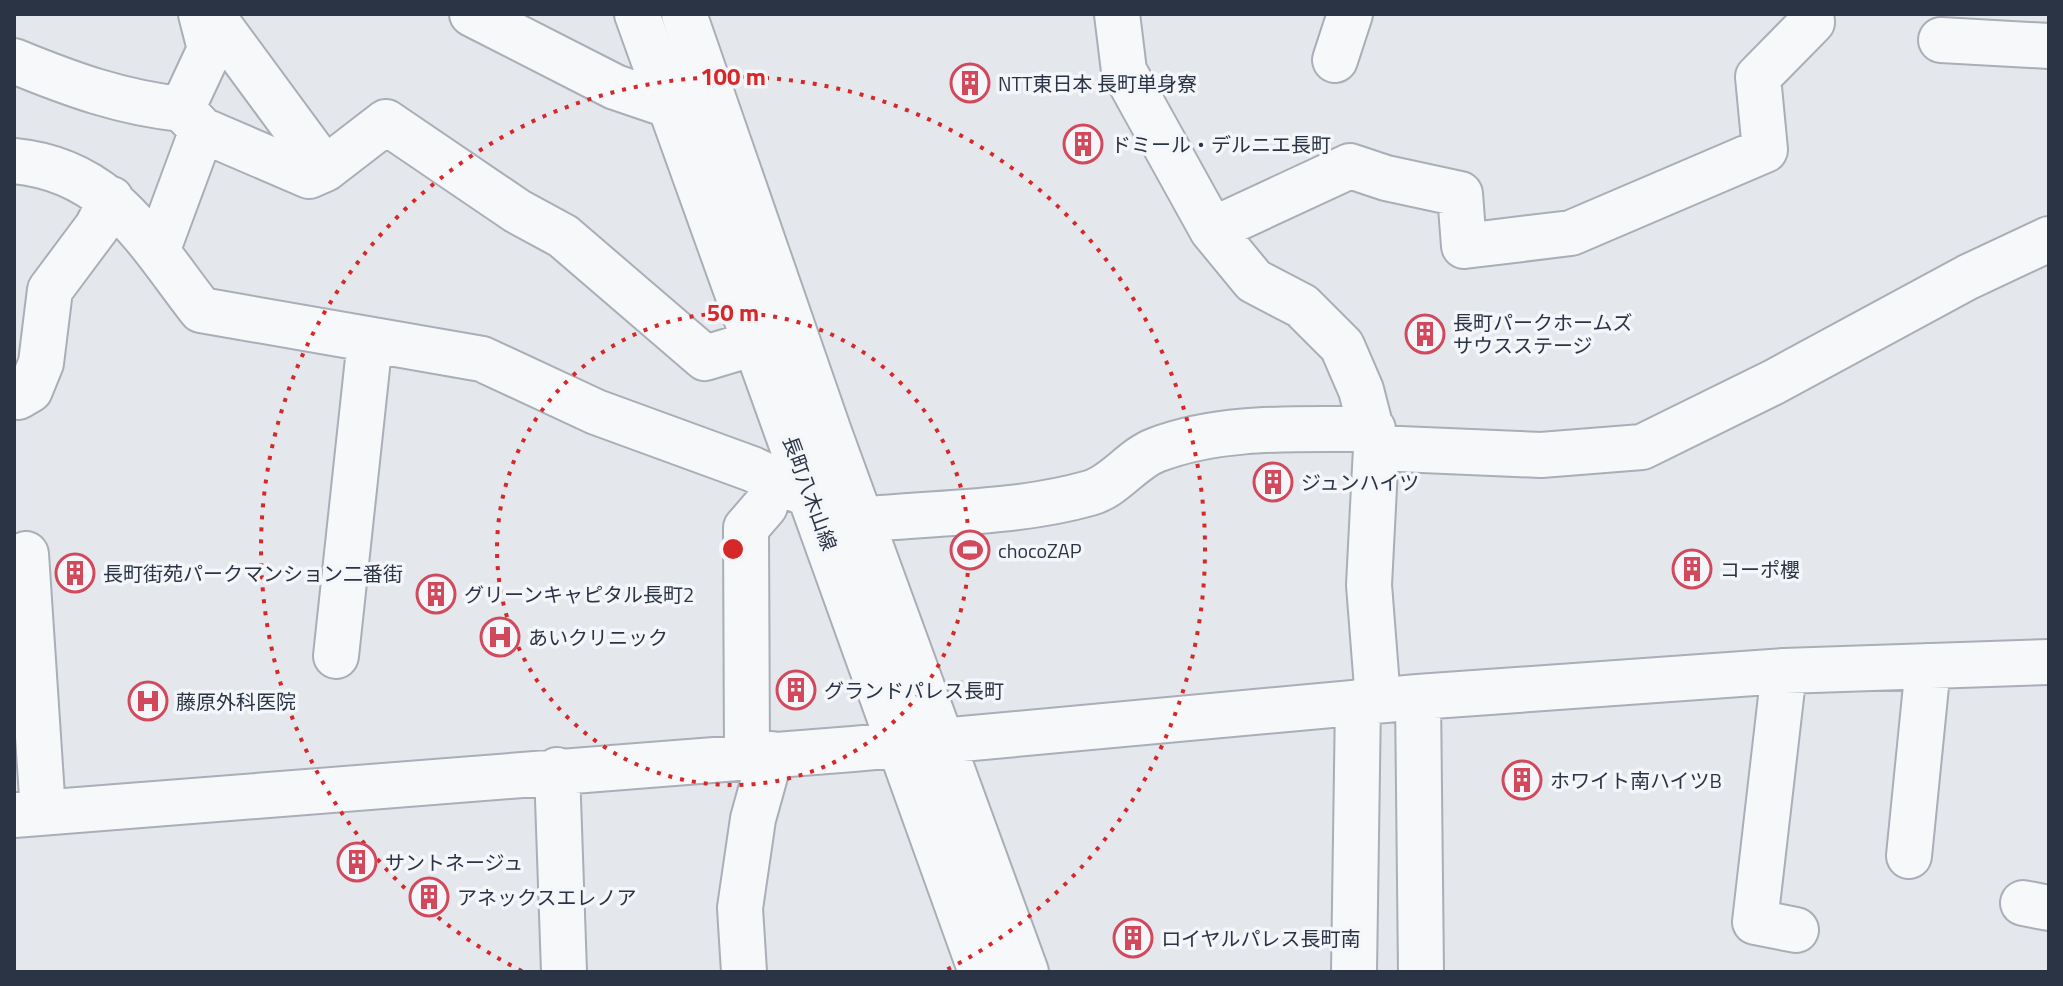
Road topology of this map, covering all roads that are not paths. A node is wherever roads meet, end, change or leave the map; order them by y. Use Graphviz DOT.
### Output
graph roads {
  1 [pos="201,14"];
  2 [pos="211,14"];
  3 [pos="472,14"];
  4 [pos="637,14"];
  5 [pos="684,14"];
  6 [pos="1117,14"];
  7 [pos="1350,14"];
  8 [pos="1811,14"];
  9 [pos="1941,40"];
  10 [pos="2049,46"];
  11 [pos="1335,60"];
  12 [pos="14,61"];
  13 [pos="668,105"];
  14 [pos="192,120"];
  15 [pos="14,161"];
  16 [pos="325,169"];
  17 [pos="111,199"];
  18 [pos="1212,230"];
  19 [pos="2049,239"];
  20 [pos="158,249"];
  21 [pos="370,340"];
  22 [pos="755,343"];
  23 [pos="18,397"];
  24 [pos="1375,439"];
  25 [pos="813,497"];
  26 [pos="765,506"];
  27 [pos="861,520"];
  28 [pos="26,554"];
  29 [pos="336,656"];
  30 [pos="2049,662"];
  31 [pos="1928,666"];
  32 [pos="1784,671"];
  33 [pos="1385,700"];
  34 [pos="920,742"];
  35 [pos="759,755"];
  36 [pos="557,770"];
  37 [pos="28,814"];
  38 [pos="1909,856"];
  39 [pos="1796,930"];
  40 [pos="564,972"];
  41 [pos="744,972"];
  42 [pos="981,972"];
  43 [pos="1026,972"];
  44 [pos="1354,972"];
  45 [pos="1421,972"];
  1 -- 14 [label="street"];
  2 -- 16 [label="street"];
  3 -- 13 [label="street"];
  4 -- 13 [label="street, 長町八木山線"];
  5 -- 27 [label="street"];
  6 -- 18 [label="street"];
  7 -- 11 [label="street"];
  8 -- 18 [label="street"];
  9 -- 10 [label="street"];
  12 -- 14 [label="street"];
  13 -- 22 [label="street, 長町八木山線"];
  14 -- 16 [label="street"];
  14 -- 20 [label="street"];
  15 -- 17 [label="street"];
  16 -- 22 [label="street"];
  17 -- 20 [label="street"];
  17 -- 23 [label="street"];
  18 -- 24 [label="street"];
  19 -- 24 [label="street"];
  20 -- 21 [label="street"];
  21 -- 25 [label="street"];
  21 -- 29 [label="street"];
  22 -- 25 [label="street, 長町八木山線"];
  24 -- 27 [label="street"];
  24 -- 33 [label="street"];
  25 -- 34 [label="street, 長町八木山線"];
  26 -- 35 [label="street"];
  27 -- 34 [label="street"];
  28 -- 37 [label="street"];
  30 -- 31 [label="street"];
  31 -- 32 [label="street"];
  31 -- 38 [label="street"];
  32 -- 33 [label="street"];
  32 -- 39 [label="street"];
  33 -- 34 [label="street"];
  33 -- 44 [label="street"];
  33 -- 45 [label="street"];
  34 -- 35 [label="street"];
  34 -- 42 [label="street, 長町八木山線"];
  34 -- 43 [label="street"];
  35 -- 36 [label="street"];
  35 -- 41 [label="street"];
  36 -- 37 [label="street"];
  36 -- 40 [label="street"];
}
